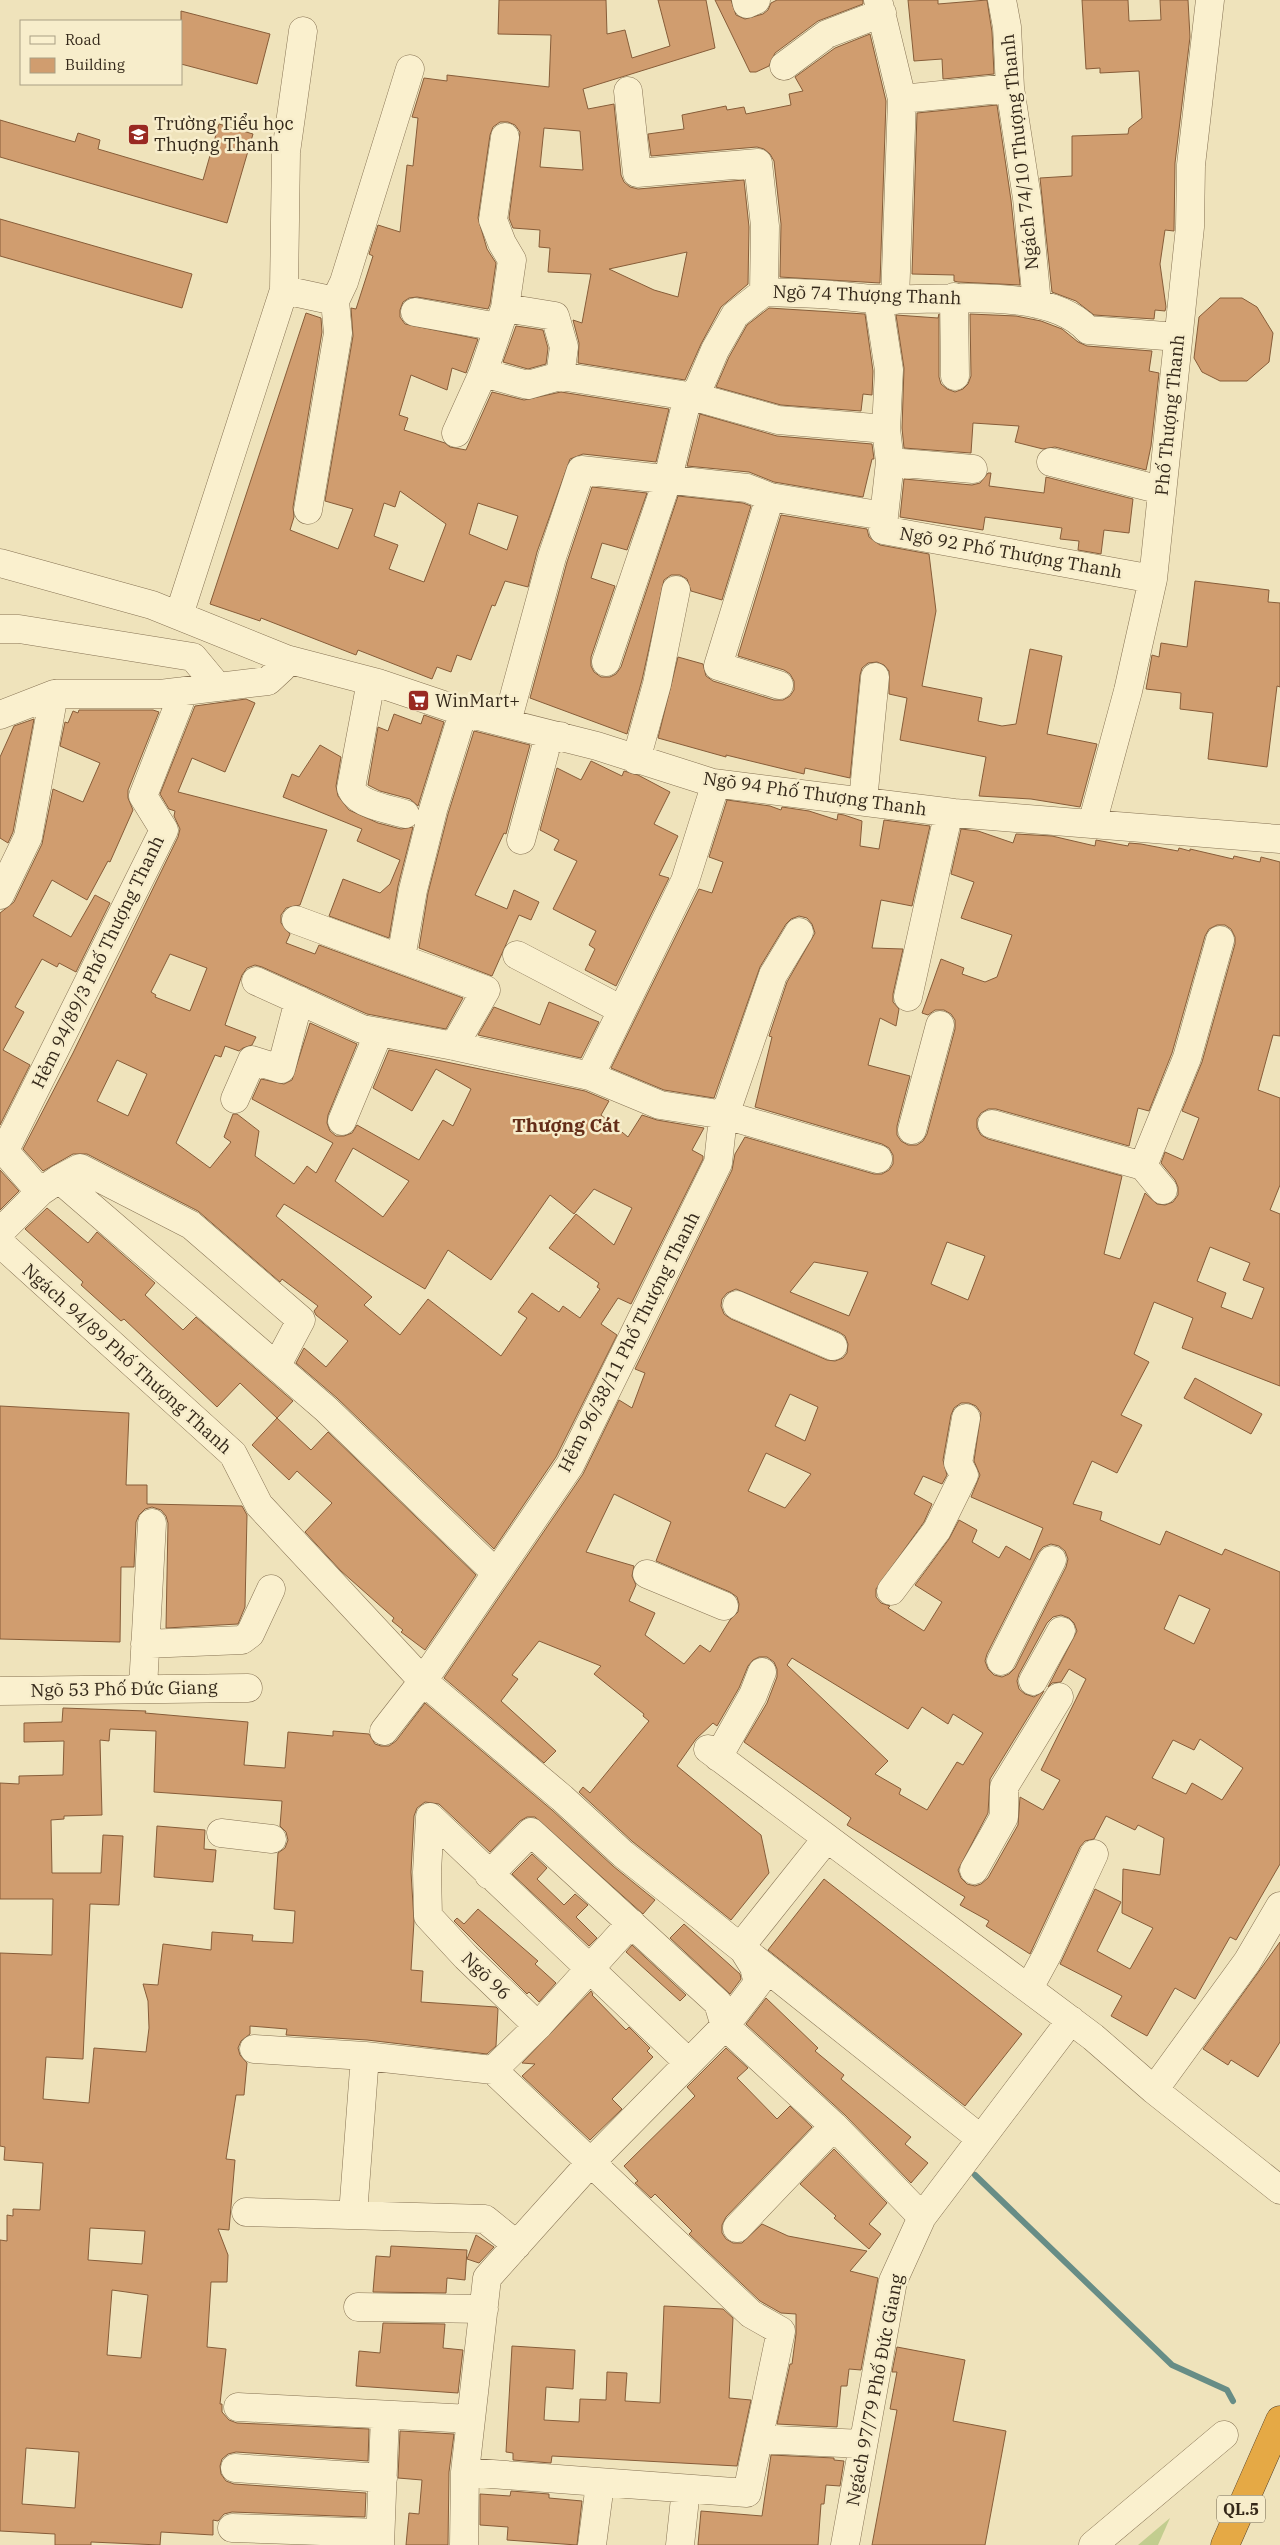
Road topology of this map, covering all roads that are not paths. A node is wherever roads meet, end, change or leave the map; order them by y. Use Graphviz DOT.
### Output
graph roads {
  1 [pos="746,0"];
  2 [pos="756,0"];
  3 [pos="1002,0"];
  4 [pos="1210,0"];
  5 [pos="880,6"];
  6 [pos="303,31"];
  7 [pos="784,66"];
  8 [pos="410,69"];
  9 [pos="1010,88"];
  10 [pos="628,91"];
  11 [pos="902,99"];
  12 [pos="505,137"];
  13 [pos="284,290"];
  14 [pos="764,292"];
  15 [pos="954,297"];
  16 [pos="886,299"];
  17 [pos="335,301"];
  18 [pos="1037,304"];
  19 [pos="415,312"];
  20 [pos="502,317"];
  21 [pos="1178,337"];
  22 [pos="483,373"];
  23 [pos="560,376"];
  24 [pos="956,376"];
  25 [pos="695,397"];
  26 [pos="886,429"];
  27 [pos="456,432"];
  28 [pos="890,462"];
  29 [pos="1051,462"];
  30 [pos="973,469"];
  31 [pos="668,478"];
  32 [pos="1161,490"];
  33 [pos="770,497"];
  34 [pos="308,510"];
  35 [pos="884,516"];
  36 [pos="0,563"];
  37 [pos="1153,578"];
  38 [pos="676,590"];
  39 [pos="179,615"];
  40 [pos="0,629"];
  41 [pos="286,659"];
  42 [pos="606,662"];
  43 [pos="875,677"];
  44 [pos="378,683"];
  45 [pos="779,684"];
  46 [pos="218,687"];
  47 [pos="184,691"];
  48 [pos="54,694"];
  49 [pos="470,714"];
  50 [pos="0,715"];
  51 [pos="507,722"];
  52 [pos="560,736"];
  53 [pos="636,760"];
  54 [pos="713,783"];
  55 [pos="863,801"];
  56 [pos="954,812"];
  57 [pos="405,814"];
  58 [pos="1092,824"];
  59 [pos="1280,839"];
  60 [pos="521,840"];
  61 [pos="0,896"];
  62 [pos="296,920"];
  63 [pos="799,932"];
  64 [pos="1220,940"];
  65 [pos="517,954"];
  66 [pos="401,958"];
  67 [pos="256,981"];
  68 [pos="908,997"];
  69 [pos="299,1000"];
  70 [pos="622,1010"];
  71 [pos="940,1025"];
  72 [pos="379,1032"];
  73 [pos="454,1046"];
  74 [pos="590,1076"];
  75 [pos="235,1099"];
  76 [pos="724,1116"];
  77 [pos="342,1121"];
  78 [pos="992,1124"];
  79 [pos="912,1130"];
  80 [pos="2,1148"];
  81 [pos="878,1159"];
  82 [pos="1143,1166"];
  83 [pos="50,1186"];
  84 [pos="1163,1190"];
  85 [pos="0,1232"];
  86 [pos="0,1243"];
  87 [pos="737,1305"];
  88 [pos="833,1346"];
  89 [pos="277,1365"];
  90 [pos="966,1418"];
  91 [pos="152,1523"];
  92 [pos="1052,1560"];
  93 [pos="496,1573"];
  94 [pos="647,1574"];
  95 [pos="271,1589"];
  96 [pos="892,1592"];
  97 [pos="724,1606"];
  98 [pos="1061,1631"];
  99 [pos="145,1644"];
  100 [pos="1001,1661"];
  101 [pos="762,1672"];
  102 [pos="423,1681"];
  103 [pos="1033,1681"];
  104 [pos="143,1688"];
  105 [pos="248,1688"];
  106 [pos="0,1691"];
  107 [pos="1059,1697"];
  108 [pos="384,1731"];
  109 [pos="221,1833"];
  110 [pos="827,1838"];
  111 [pos="272,1839"];
  112 [pos="1094,1854"];
  113 [pos="974,1870"];
  114 [pos="490,1875"];
  115 [pos="1280,1906"];
  116 [pos="631,1923"];
  117 [pos="741,1946"];
  118 [pos="589,1968"];
  119 [pos="1029,1988"];
  120 [pos="1071,2020"];
  121 [pos="538,2026"];
  122 [pos="725,2026"];
  123 [pos="254,2049"];
  124 [pos="365,2056"];
  125 [pos="688,2062"];
  126 [pos="493,2070"];
  127 [pos="1154,2090"];
  128 [pos="834,2126"];
  129 [pos="982,2139"];
  130 [pos="590,2163"];
  131 [pos="1280,2190"];
  132 [pos="246,2212"];
  133 [pos="353,2214"];
  134 [pos="922,2217"];
  135 [pos="737,2228"];
  136 [pos="517,2245"];
  137 [pos="358,2307"];
  138 [pos="484,2309"];
  139 [pos="238,2407"];
  140 [pos="385,2415"];
  141 [pos="471,2419"];
  142 [pos="1280,2420"];
  143 [pos="1224,2434"];
  144 [pos="758,2439"];
  145 [pos="863,2444"];
  146 [pos="235,2468"];
  147 [pos="465,2472"];
  148 [pos="383,2478"];
  149 [pos="600,2484"];
  150 [pos="686,2489"];
  151 [pos="232,2528"];
  152 [pos="380,2539"];
  153 [pos="464,2545"];
  154 [pos="592,2545"];
  155 [pos="680,2545"];
  156 [pos="845,2545"];
  157 [pos="1093,2545"];
  158 [pos="1225,2545"];
  1 -- 2 [label="street"];
  3 -- 9 [label="street, Ngách 74/10 Thượng Thanh"];
  4 -- 21 [label="street, Phố Thượng Thanh"];
  5 -- 7 [label="street"];
  5 -- 11 [label="street"];
  6 -- 13 [label="street"];
  8 -- 17 [label="street"];
  9 -- 11 [label="street"];
  9 -- 18 [label="street, Ngách 74/10 Thượng Thanh"];
  10 -- 14 [label="street"];
  11 -- 16 [label="street"];
  12 -- 20 [label="street"];
  13 -- 17 [label="street"];
  13 -- 39 [label="street"];
  14 -- 16 [label="street, Ngõ 74 Thượng Thanh"];
  14 -- 25 [label="street, Ngõ 74 Thượng Thanh"];
  15 -- 16 [label="street, Ngõ 74 Thượng Thanh"];
  15 -- 18 [label="street, Ngõ 74 Thượng Thanh"];
  15 -- 24 [label="street"];
  16 -- 26 [label="street"];
  17 -- 34 [label="street"];
  18 -- 21 [label="street, Ngõ 74 Thượng Thanh"];
  19 -- 20 [label="street"];
  20 -- 22 [label="street"];
  20 -- 23 [label="street"];
  21 -- 32 [label="street, Phố Thượng Thanh"];
  22 -- 23 [label="street"];
  22 -- 27 [label="street"];
  23 -- 25 [label="street"];
  25 -- 26 [label="street"];
  25 -- 31 [label="street, Ngõ 74 Thượng Thanh"];
  26 -- 28 [label="street"];
  28 -- 30 [label="street"];
  28 -- 35 [label="street"];
  29 -- 32 [label="street"];
  31 -- 33 [label="street, Ngõ 92 Phố Thượng Thanh"];
  31 -- 42 [label="street, Ngõ 74 Thượng Thanh"];
  31 -- 51 [label="street, Ngõ 92 Phố Thượng Thanh"];
  32 -- 37 [label="street, Phố Thượng Thanh"];
  33 -- 35 [label="street, Ngõ 92 Phố Thượng Thanh"];
  33 -- 45 [label="street"];
  35 -- 37 [label="street, Ngõ 92 Phố Thượng Thanh"];
  36 -- 39 [label="street, Ngõ 94 Phố Thượng Thanh"];
  37 -- 58 [label="street, Phố Thượng Thanh"];
  38 -- 53 [label="street"];
  39 -- 41 [label="street, Ngõ 94 Phố Thượng Thanh"];
  40 -- 46 [label="street"];
  41 -- 44 [label="street, Ngõ 94 Phố Thượng Thanh"];
  41 -- 46 [label="street"];
  43 -- 55 [label="street"];
  44 -- 49 [label="street, Ngõ 94 Phố Thượng Thanh"];
  44 -- 57 [label="street"];
  46 -- 47 [label="street"];
  47 -- 48 [label="street"];
  47 -- 80 [label="street, Hẻm 94/89/3 Phố Thượng Thanh"];
  48 -- 50 [label="street"];
  48 -- 61 [label="street"];
  49 -- 51 [label="street, Ngõ 94 Phố Thượng Thanh"];
  49 -- 66 [label="street"];
  51 -- 52 [label="street, Ngõ 94 Phố Thượng Thanh"];
  52 -- 53 [label="street, Ngõ 94 Phố Thượng Thanh"];
  52 -- 60 [label="street"];
  53 -- 54 [label="street, Ngõ 94 Phố Thượng Thanh"];
  54 -- 55 [label="street, Ngõ 94 Phố Thượng Thanh"];
  54 -- 70 [label="street"];
  55 -- 56 [label="street, Ngõ 94 Phố Thượng Thanh"];
  56 -- 58 [label="street, Ngõ 94 Phố Thượng Thanh"];
  56 -- 68 [label="street"];
  58 -- 59 [label="street, Ngõ 94 Phố Thượng Thanh"];
  62 -- 66 [label="street"];
  63 -- 76 [label="street, Hẻm 96/38/11 Phố Thượng Thanh"];
  64 -- 82 [label="street"];
  65 -- 70 [label="street"];
  66 -- 73 [label="street"];
  67 -- 69 [label="street"];
  69 -- 72 [label="street"];
  69 -- 75 [label="street"];
  70 -- 74 [label="street"];
  71 -- 79 [label="street"];
  72 -- 73 [label="street"];
  72 -- 77 [label="street"];
  73 -- 74 [label="street"];
  74 -- 76 [label="street"];
  76 -- 81 [label="street"];
  76 -- 93 [label="street, Hẻm 96/38/11 Phố Thượng Thanh"];
  78 -- 82 [label="street"];
  80 -- 83 [label="street"];
  82 -- 84 [label="street"];
  83 -- 85 [label="street"];
  83 -- 89 [label="street"];
  83 -- 89 [label="street"];
  86 -- 102 [label="street, Ngách 94/89 Phố Thượng Thanh"];
  87 -- 88 [label="street"];
  89 -- 93 [label="street"];
  90 -- 96 [label="street"];
  91 -- 99 [label="street"];
  92 -- 100 [label="street"];
  93 -- 102 [label="street, Hẻm 96/38/11 Phố Thượng Thanh"];
  94 -- 97 [label="street"];
  95 -- 99 [label="street"];
  98 -- 103 [label="street"];
  99 -- 104 [label="street"];
  101 -- 110 [label="street"];
  102 -- 108 [label="street, Hẻm 96/38/11 Phố Thượng Thanh"];
  102 -- 117 [label="street, Ngách 94/89 Phố Thượng Thanh"];
  104 -- 105 [label="street, Ngõ 53 Phố Đức Giang"];
  104 -- 106 [label="street, Ngõ 53 Phố Đức Giang"];
  107 -- 113 [label="street"];
  109 -- 111 [label="street"];
  110 -- 117 [label="street"];
  110 -- 119 [label="street"];
  112 -- 119 [label="street"];
  114 -- 116 [label="street"];
  114 -- 118 [label="street"];
  114 -- 121 [label="street, Ngõ 96"];
  115 -- 127 [label="street"];
  116 -- 118 [label="street"];
  116 -- 122 [label="street"];
  117 -- 122 [label="street"];
  117 -- 129 [label="street, Ngách 94/89 Phố Thượng Thanh"];
  118 -- 121 [label="street"];
  118 -- 125 [label="street"];
  119 -- 120 [label="street"];
  120 -- 127 [label="street"];
  120 -- 129 [label="street, Ngách 97/79 Phố Đức Giang"];
  121 -- 126 [label="street"];
  122 -- 125 [label="street"];
  122 -- 128 [label="street"];
  123 -- 124 [label="street"];
  124 -- 126 [label="street"];
  124 -- 133 [label="street"];
  125 -- 130 [label="street"];
  126 -- 130 [label="street"];
  127 -- 131 [label="street"];
  128 -- 134 [label="street"];
  128 -- 135 [label="street"];
  129 -- 134 [label="street, Ngách 97/79 Phố Đức Giang"];
  130 -- 136 [label="street"];
  130 -- 144 [label="street"];
  132 -- 133 [label="street"];
  133 -- 136 [label="street"];
  134 -- 145 [label="street, Ngách 97/79 Phố Đức Giang"];
  136 -- 138 [label="street"];
  137 -- 138 [label="street"];
  138 -- 141 [label="street"];
  139 -- 140 [label="street"];
  140 -- 141 [label="street"];
  140 -- 148 [label="street"];
  141 -- 147 [label="street"];
  142 -- 158 [label="highway, QL.5"];
  143 -- 157 [label="street"];
  144 -- 145 [label="street"];
  144 -- 150 [label="street"];
  145 -- 156 [label="street, Ngách 97/79 Phố Đức Giang"];
  146 -- 148 [label="street"];
  147 -- 149 [label="street"];
  147 -- 153 [label="street"];
  148 -- 152 [label="street"];
  149 -- 150 [label="street"];
  149 -- 154 [label="street"];
  150 -- 155 [label="street"];
  151 -- 152 [label="street"];
}
